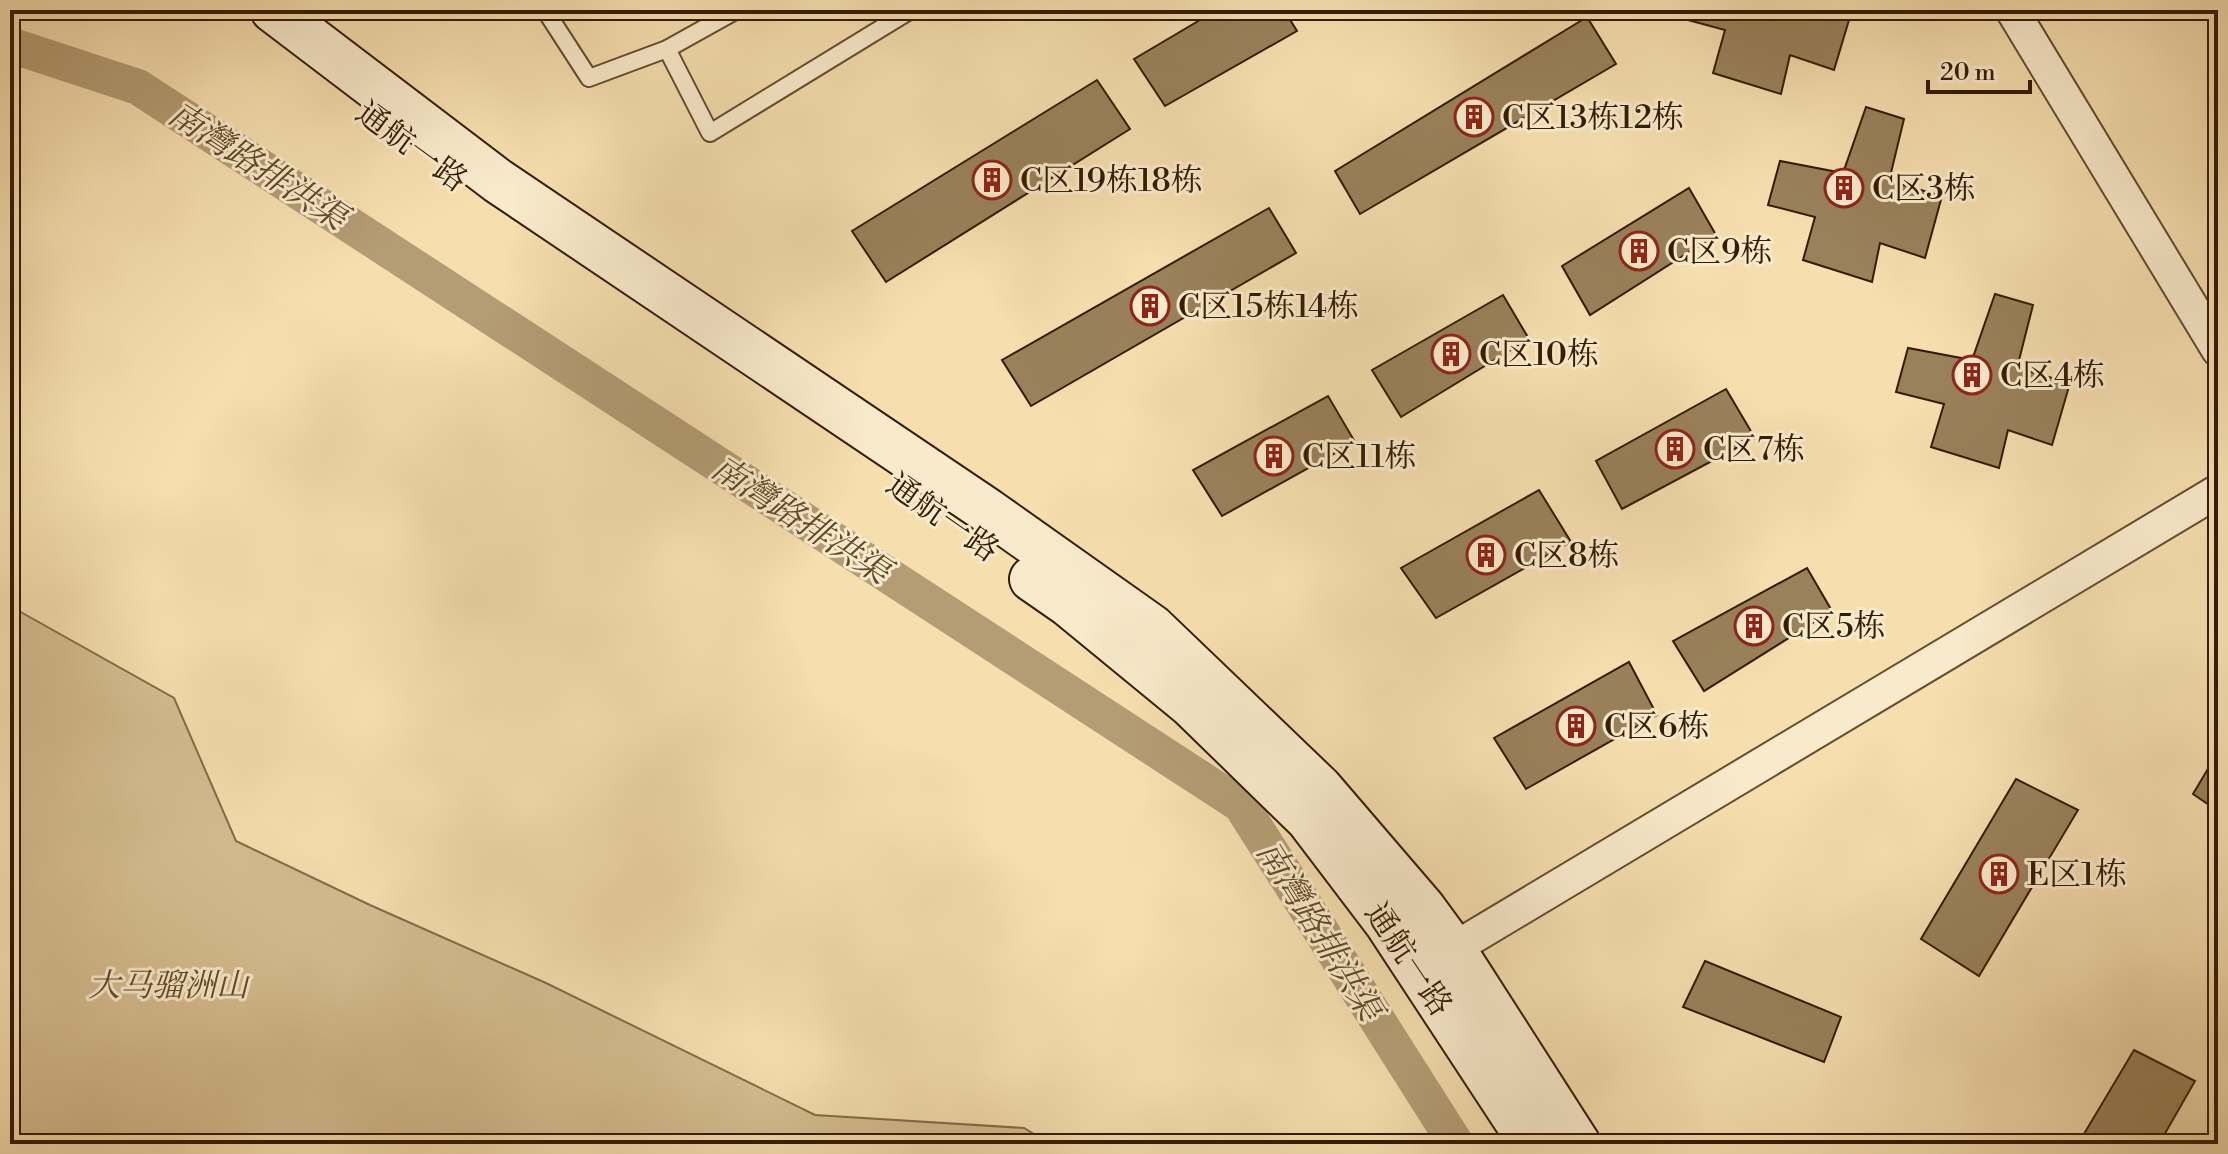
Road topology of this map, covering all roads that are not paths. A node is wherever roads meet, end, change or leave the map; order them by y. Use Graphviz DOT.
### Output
graph roads {
  1 [pos="237,10"];
  2 [pos="273,10"];
  3 [pos="545,10"];
  4 [pos="737,10"];
  5 [pos="911,10"];
  6 [pos="2012,10"];
  7 [pos="667,49"];
  8 [pos="2218,350"];
  9 [pos="2218,491"];
  10 [pos="1453,949"];
  11 [pos="1532,1144"];
  12 [pos="1578,1144"];
  1 -- 11 [label="main road, 通航一路"];
  2 -- 10 [label="main road"];
  3 -- 7 [label="lane"];
  4 -- 7 [label="lane"];
  5 -- 7 [label="lane"];
  6 -- 8 [label="street"];
  9 -- 10 [label="street"];
  10 -- 12 [label="main road"];
}
